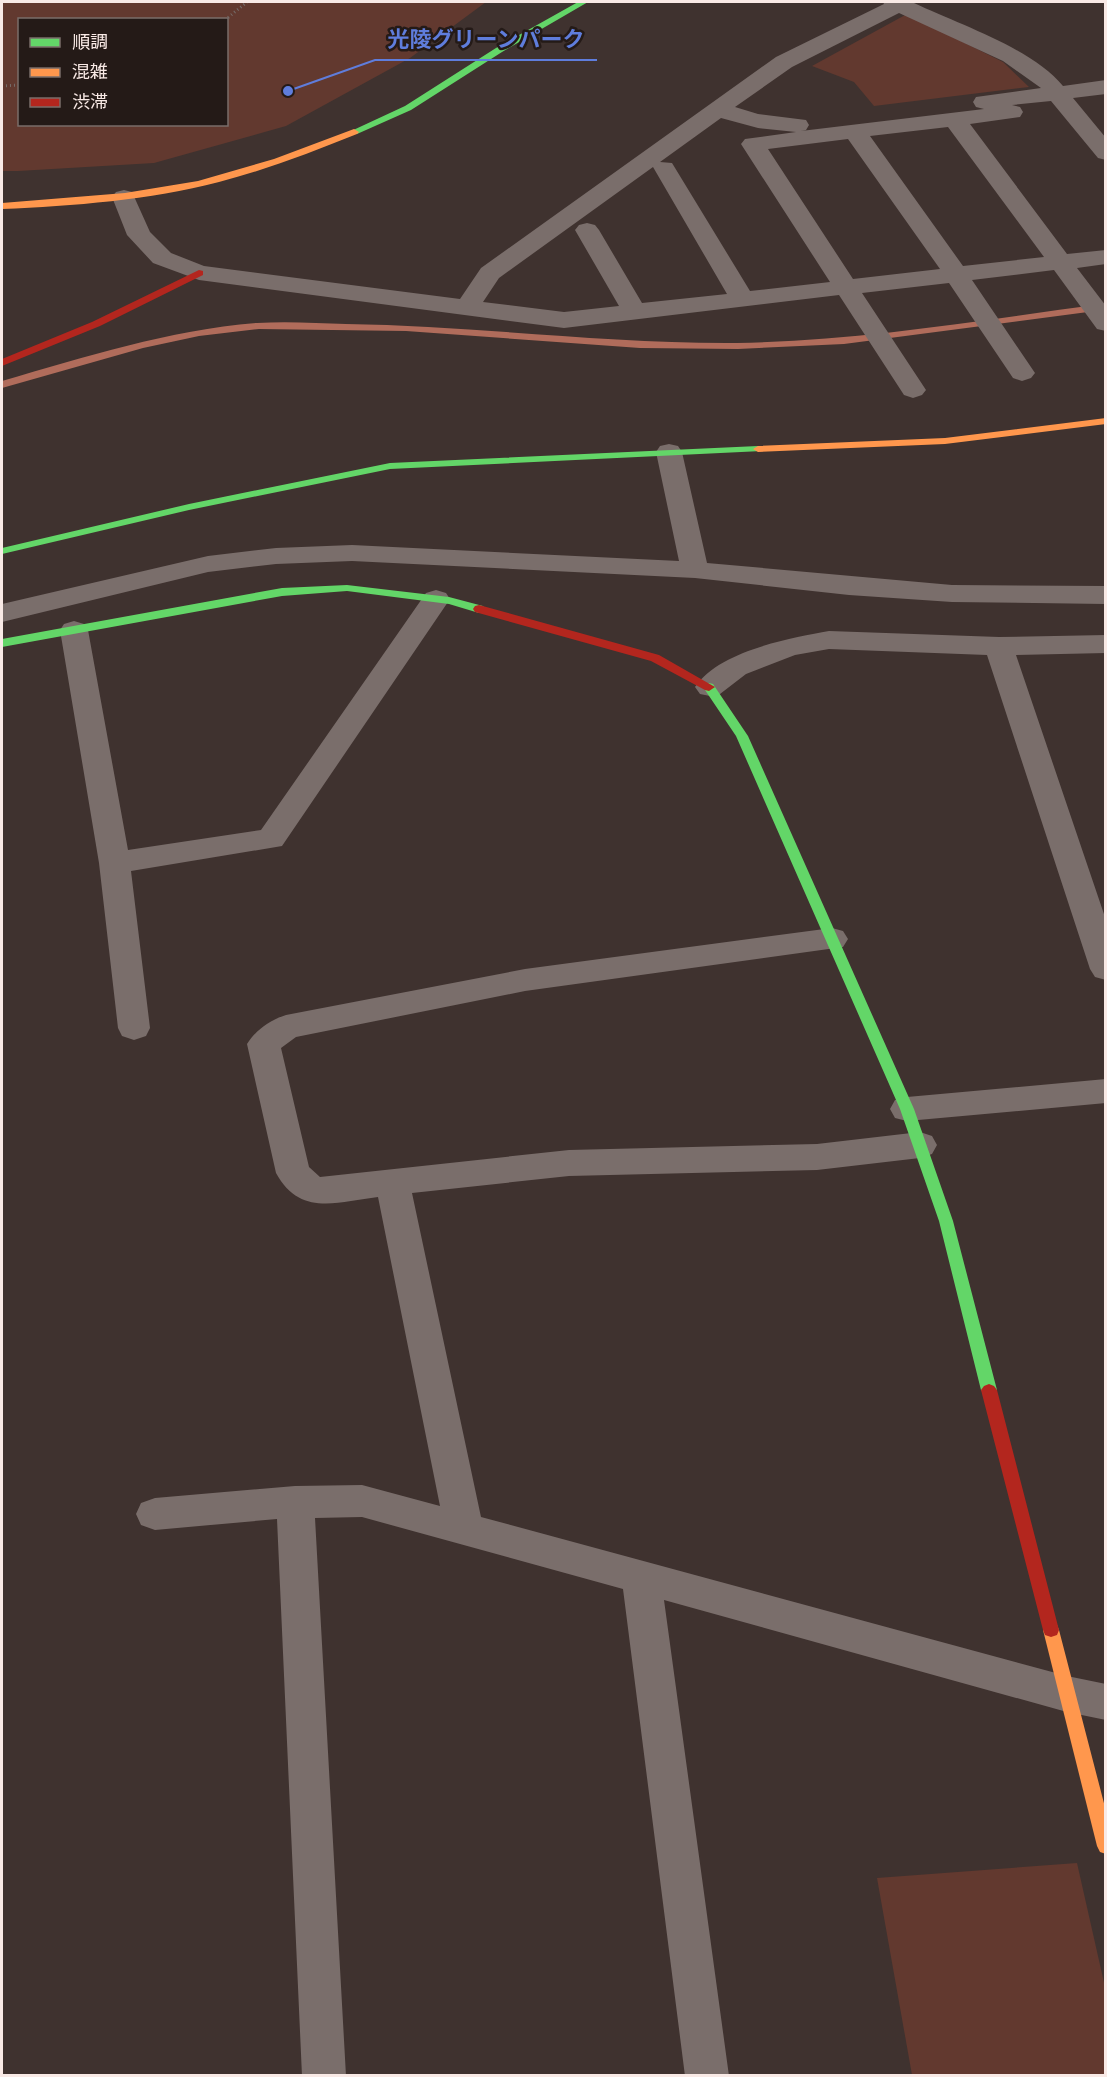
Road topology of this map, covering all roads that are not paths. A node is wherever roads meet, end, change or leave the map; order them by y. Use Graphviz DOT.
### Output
graph roads {
  1 [pos="584,2"];
  2 [pos="898,2"];
  3 [pos="1106,87"];
  4 [pos="1057,93"];
  5 [pos="719,109"];
  6 [pos="1011,112"];
  7 [pos="955,120"];
  8 [pos="855,132"];
  9 [pos="1106,153"];
  10 [pos="664,168"];
  11 [pos="124,197"];
  12 [pos="2,206"];
  13 [pos="587,230"];
  14 [pos="1106,257"];
  15 [pos="1060,262"];
  16 [pos="200,273"];
  17 [pos="956,274"];
  18 [pos="846,287"];
  19 [pos="743,299"];
  20 [pos="467,307"];
  21 [pos="635,312"];
  22 [pos="1106,324"];
  23 [pos="2,363"];
  24 [pos="1022,374"];
  25 [pos="913,390"];
  26 [pos="1106,421"];
  27 [pos="669,452"];
  28 [pos="2,551"];
  29 [pos="695,570"];
  30 [pos="1106,595"];
  31 [pos="436,599"];
  32 [pos="2,613"];
  33 [pos="74,630"];
  34 [pos="2,643"];
  35 [pos="1106,644"];
  36 [pos="999,646"];
  37 [pos="710,687"];
  38 [pos="115,863"];
  39 [pos="832,939"];
  40 [pos="1106,969"];
  41 [pos="134,1028"];
  42 [pos="1106,1091"];
  43 [pos="907,1109"];
  44 [pos="920,1145"];
  45 [pos="392,1182"];
  46 [pos="295,1502"];
  47 [pos="155,1514"];
  48 [pos="464,1529"];
  49 [pos="640,1578"];
  50 [pos="1067,1694"];
  51 [pos="1106,1702"];
  52 [pos="1106,1846"];
  53 [pos="324,2076"];
  54 [pos="707,2076"];
  1 -- 11 [label="street"];
  2 -- 4 [label="street"];
  2 -- 5 [label="street"];
  3 -- 4 [label="street"];
  4 -- 5 [label="street"];
  4 -- 9 [label="street"];
  5 -- 20 [label="street"];
  6 -- 7 [label="street"];
  7 -- 8 [label="street"];
  7 -- 15 [label="street"];
  8 -- 17 [label="street"];
  8 -- 18 [label="street"];
  10 -- 19 [label="street"];
  11 -- 12 [label="street"];
  11 -- 16 [label="street"];
  13 -- 21 [label="street"];
  14 -- 15 [label="street"];
  15 -- 17 [label="street"];
  15 -- 22 [label="street"];
  16 -- 20 [label="street"];
  16 -- 23 [label="street"];
  17 -- 18 [label="street"];
  17 -- 24 [label="street"];
  18 -- 19 [label="street"];
  18 -- 25 [label="street"];
  19 -- 21 [label="street"];
  20 -- 21 [label="street"];
  26 -- 27 [label="street"];
  27 -- 28 [label="street"];
  27 -- 29 [label="street"];
  29 -- 30 [label="street"];
  29 -- 32 [label="street"];
  31 -- 33 [label="street"];
  31 -- 37 [label="street"];
  31 -- 38 [label="street"];
  33 -- 34 [label="street"];
  33 -- 38 [label="street"];
  35 -- 36 [label="street"];
  36 -- 37 [label="street"];
  36 -- 40 [label="street"];
  37 -- 39 [label="street"];
  38 -- 41 [label="street"];
  39 -- 43 [label="street"];
  39 -- 45 [label="street"];
  42 -- 43 [label="street"];
  43 -- 44 [label="street"];
  44 -- 45 [label="street"];
  44 -- 50 [label="street"];
  45 -- 48 [label="street"];
  46 -- 47 [label="street"];
  46 -- 48 [label="street"];
  46 -- 53 [label="street"];
  48 -- 49 [label="street"];
  49 -- 50 [label="street"];
  49 -- 54 [label="street"];
  50 -- 51 [label="street"];
  50 -- 52 [label="street"];
}
